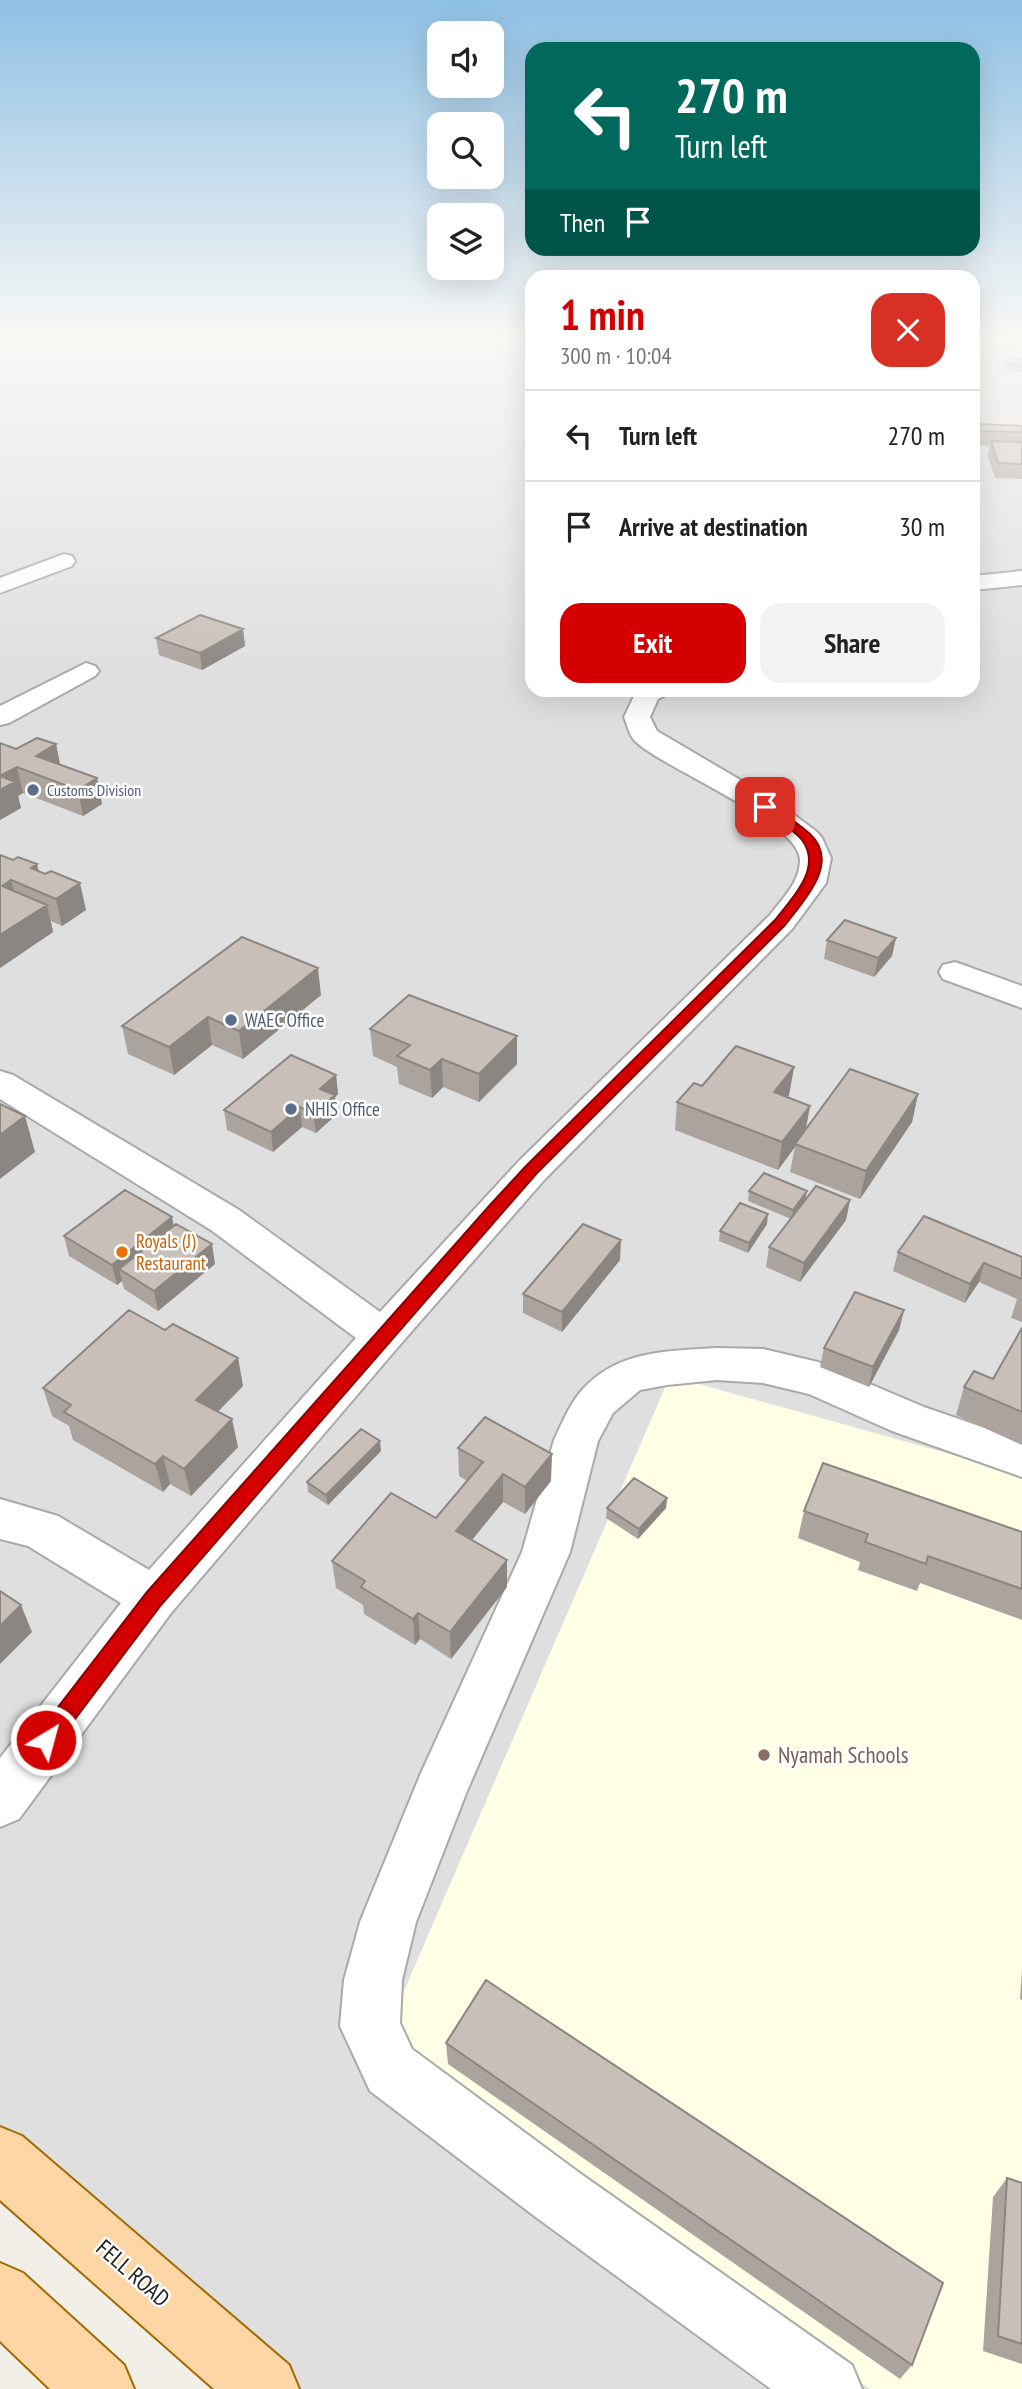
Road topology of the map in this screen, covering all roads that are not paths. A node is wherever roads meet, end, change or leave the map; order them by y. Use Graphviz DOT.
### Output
graph roads {
  1 [pos="64,561"];
  2 [pos="1022,578"];
  3 [pos="980,582"];
  4 [pos="0,586"];
  5 [pos="86,671"];
  6 [pos="646,697"];
  7 [pos="0,717"];
  8 [pos="955,972"];
  9 [pos="1022,998"];
  10 [pos="0,1083"];
  11 [pos="383,1336"];
  12 [pos="1022,1459"];
  13 [pos="0,1519"];
  14 [pos="154,1598"];
  15 [pos="0,1801"];
  16 [pos="0,2158"];
  17 [pos="0,2296"];
  18 [pos="100,2389"];
  19 [pos="265,2389"];
  20 [pos="828,2389"];
  1 -- 4 [label="street"];
  2 -- 3 [label="street"];
  5 -- 7 [label="street"];
  6 -- 11 [label="street"];
  8 -- 9 [label="street"];
  10 -- 11 [label="street"];
  11 -- 14 [label="street"];
  12 -- 20 [label="street"];
  13 -- 14 [label="street"];
  14 -- 15 [label="street"];
  16 -- 19 [label="main road, FELL ROAD"];
  17 -- 18 [label="main road"];
}
